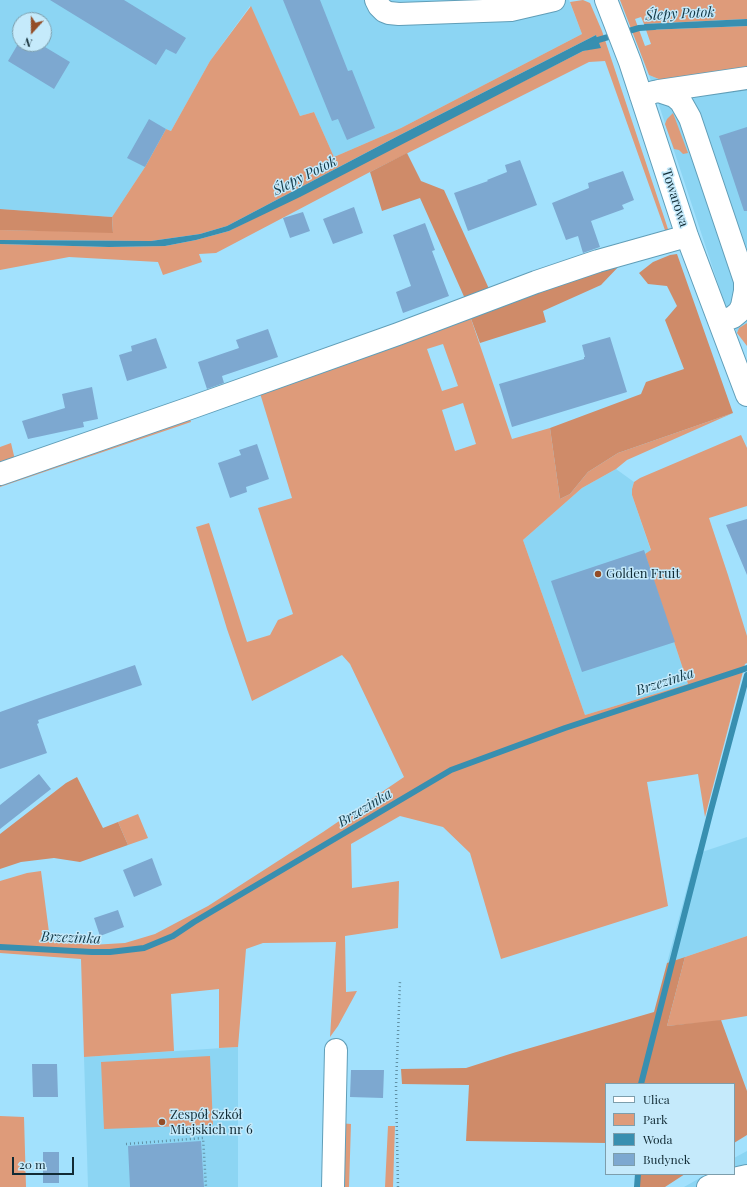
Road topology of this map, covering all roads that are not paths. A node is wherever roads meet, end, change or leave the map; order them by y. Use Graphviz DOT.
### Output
graph roads {
  1 [pos="376,0"];
  2 [pos="554,0"];
  3 [pos="608,5"];
  4 [pos="747,78"];
  5 [pos="650,94"];
  6 [pos="687,236"];
  7 [pos="720,322"];
  8 [pos="747,395"];
  9 [pos="0,474"];
  10 [pos="336,1050"];
  11 [pos="747,1176"];
  12 [pos="334,1187"];
  13 [pos="708,1187"];
  1 -- 2 [label="street"];
  3 -- 5 [label="street, Towarowa"];
  4 -- 5 [label="street"];
  5 -- 6 [label="street, Towarowa"];
  5 -- 7 [label="street"];
  6 -- 7 [label="street, Towarowa"];
  6 -- 9 [label="street"];
  7 -- 8 [label="street, Towarowa"];
  10 -- 12 [label="street"];
  11 -- 13 [label="street"];
}
